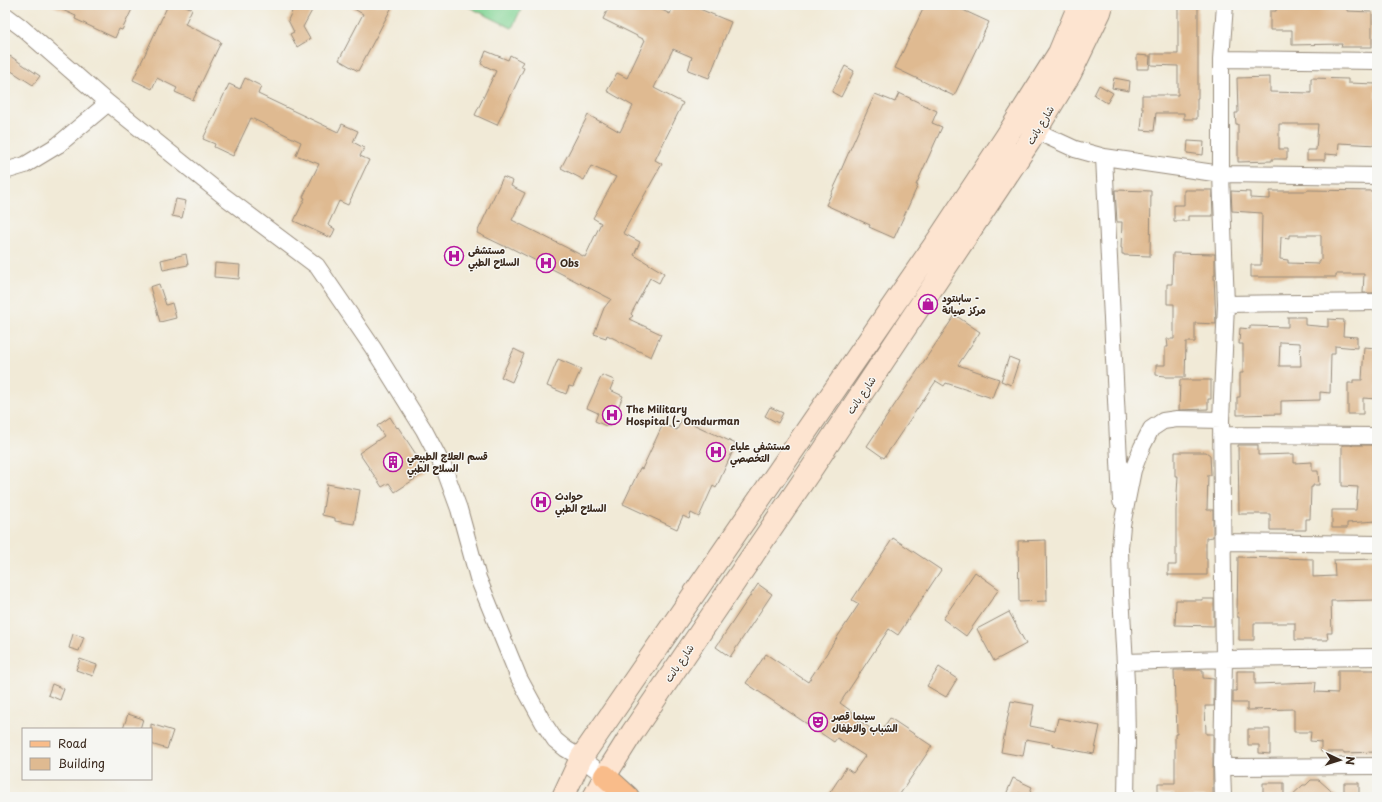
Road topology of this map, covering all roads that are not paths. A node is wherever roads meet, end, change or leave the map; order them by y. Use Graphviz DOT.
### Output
graph roads {
  1 [pos="1079,5"];
  2 [pos="1102,5"];
  3 [pos="1225,5"];
  4 [pos="5,15"];
  5 [pos="1221,59"];
  6 [pos="1377,61"];
  7 [pos="108,103"];
  8 [pos="1036,131"];
  9 [pos="1104,157"];
  10 [pos="5,171"];
  11 [pos="1221,174"];
  12 [pos="1377,176"];
  13 [pos="1377,302"];
  14 [pos="1226,304"];
  15 [pos="1221,428"];
  16 [pos="1377,436"];
  17 [pos="1122,524"];
  18 [pos="1223,542"];
  19 [pos="1377,544"];
  20 [pos="1377,657"];
  21 [pos="1224,659"];
  22 [pos="1125,662"];
  23 [pos="581,758"];
  24 [pos="1377,766"];
  25 [pos="1222,767"];
  26 [pos="605,776"];
  27 [pos="563,797"];
  28 [pos="594,797"];
  29 [pos="628,797"];
  30 [pos="1126,797"];
  31 [pos="1223,797"];
  1 -- 23 [label="main road"];
  2 -- 8 [label="main road, شارع بانت"];
  3 -- 5 [label="street"];
  4 -- 7 [label="street"];
  5 -- 6 [label="street"];
  5 -- 11 [label="street"];
  7 -- 10 [label="street"];
  7 -- 23 [label="street"];
  8 -- 9 [label="street"];
  8 -- 26 [label="main road, شارع بانت"];
  9 -- 11 [label="street"];
  9 -- 17 [label="street"];
  11 -- 12 [label="street"];
  11 -- 14 [label="street"];
  13 -- 14 [label="street"];
  14 -- 15 [label="street"];
  15 -- 16 [label="street"];
  15 -- 17 [label="street"];
  15 -- 18 [label="street"];
  17 -- 22 [label="street"];
  18 -- 19 [label="street"];
  18 -- 21 [label="street"];
  20 -- 21 [label="street"];
  21 -- 22 [label="street"];
  21 -- 25 [label="street"];
  22 -- 30 [label="street"];
  23 -- 26 [label="street"];
  23 -- 27 [label="main road"];
  24 -- 25 [label="street"];
  25 -- 31 [label="street"];
  26 -- 28 [label="main road, شارع بانت"];
  26 -- 29 [label="main road"];
}
